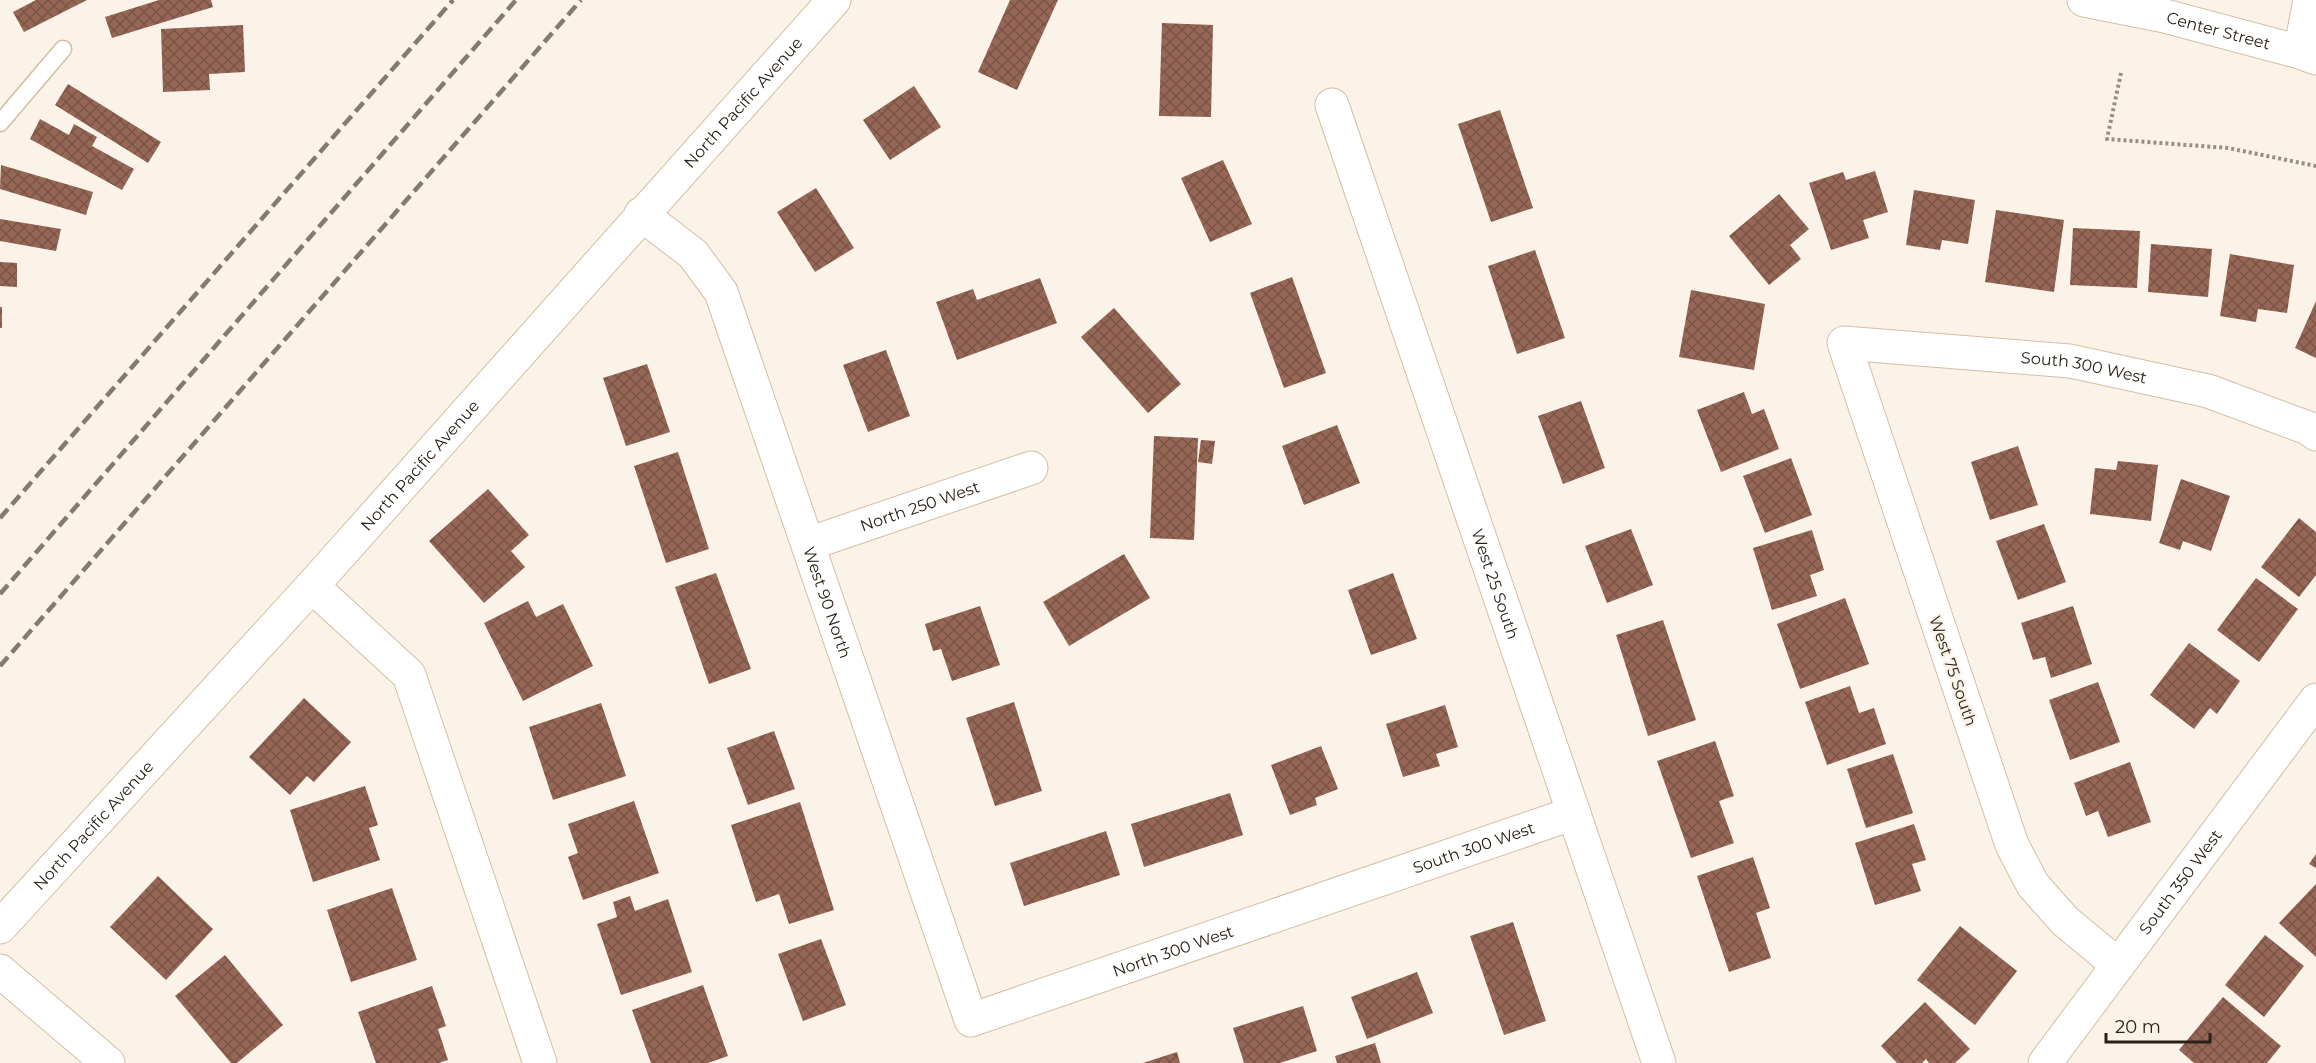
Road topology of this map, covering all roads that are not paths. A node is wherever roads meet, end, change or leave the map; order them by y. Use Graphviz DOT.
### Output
graph roads {
  1 [pos="834,0"];
  2 [pos="2084,0"];
  3 [pos="2310,0"];
  4 [pos="63,49"];
  5 [pos="2308,55"];
  6 [pos="1332,105"];
  7 [pos="0,123"];
  8 [pos="641,214"];
  9 [pos="1844,343"];
  10 [pos="2316,434"];
  11 [pos="1031,468"];
  12 [pos="808,544"];
  13 [pos="312,586"];
  14 [pos="2316,700"];
  15 [pos="1574,813"];
  16 [pos="1375,881"];
  17 [pos="0,927"];
  18 [pos="2118,965"];
  19 [pos="0,971"];
  20 [pos="971,1020"];
  21 [pos="108,1063"];
  22 [pos="540,1063"];
  23 [pos="1659,1063"];
  24 [pos="2045,1063"];
  1 -- 8 [label="street, North Pacific Avenue"];
  2 -- 5 [label="street, Center Street"];
  3 -- 5 [label="street"];
  4 -- 7 [label="lane"];
  6 -- 15 [label="street, West 25 South"];
  8 -- 12 [label="street, West 90 North"];
  8 -- 13 [label="street, North Pacific Avenue"];
  9 -- 10 [label="street, South 300 West"];
  9 -- 18 [label="street, West 75 South"];
  11 -- 12 [label="street, North 250 West"];
  12 -- 20 [label="street, West 90 North"];
  13 -- 17 [label="street, North Pacific Avenue"];
  13 -- 22 [label="street"];
  14 -- 18 [label="street, South 350 West"];
  15 -- 16 [label="street, South 300 West"];
  15 -- 23 [label="street, West 25 South"];
  16 -- 20 [label="street, North 300 West"];
  18 -- 24 [label="street, South 350 West"];
  19 -- 21 [label="street"];
}
